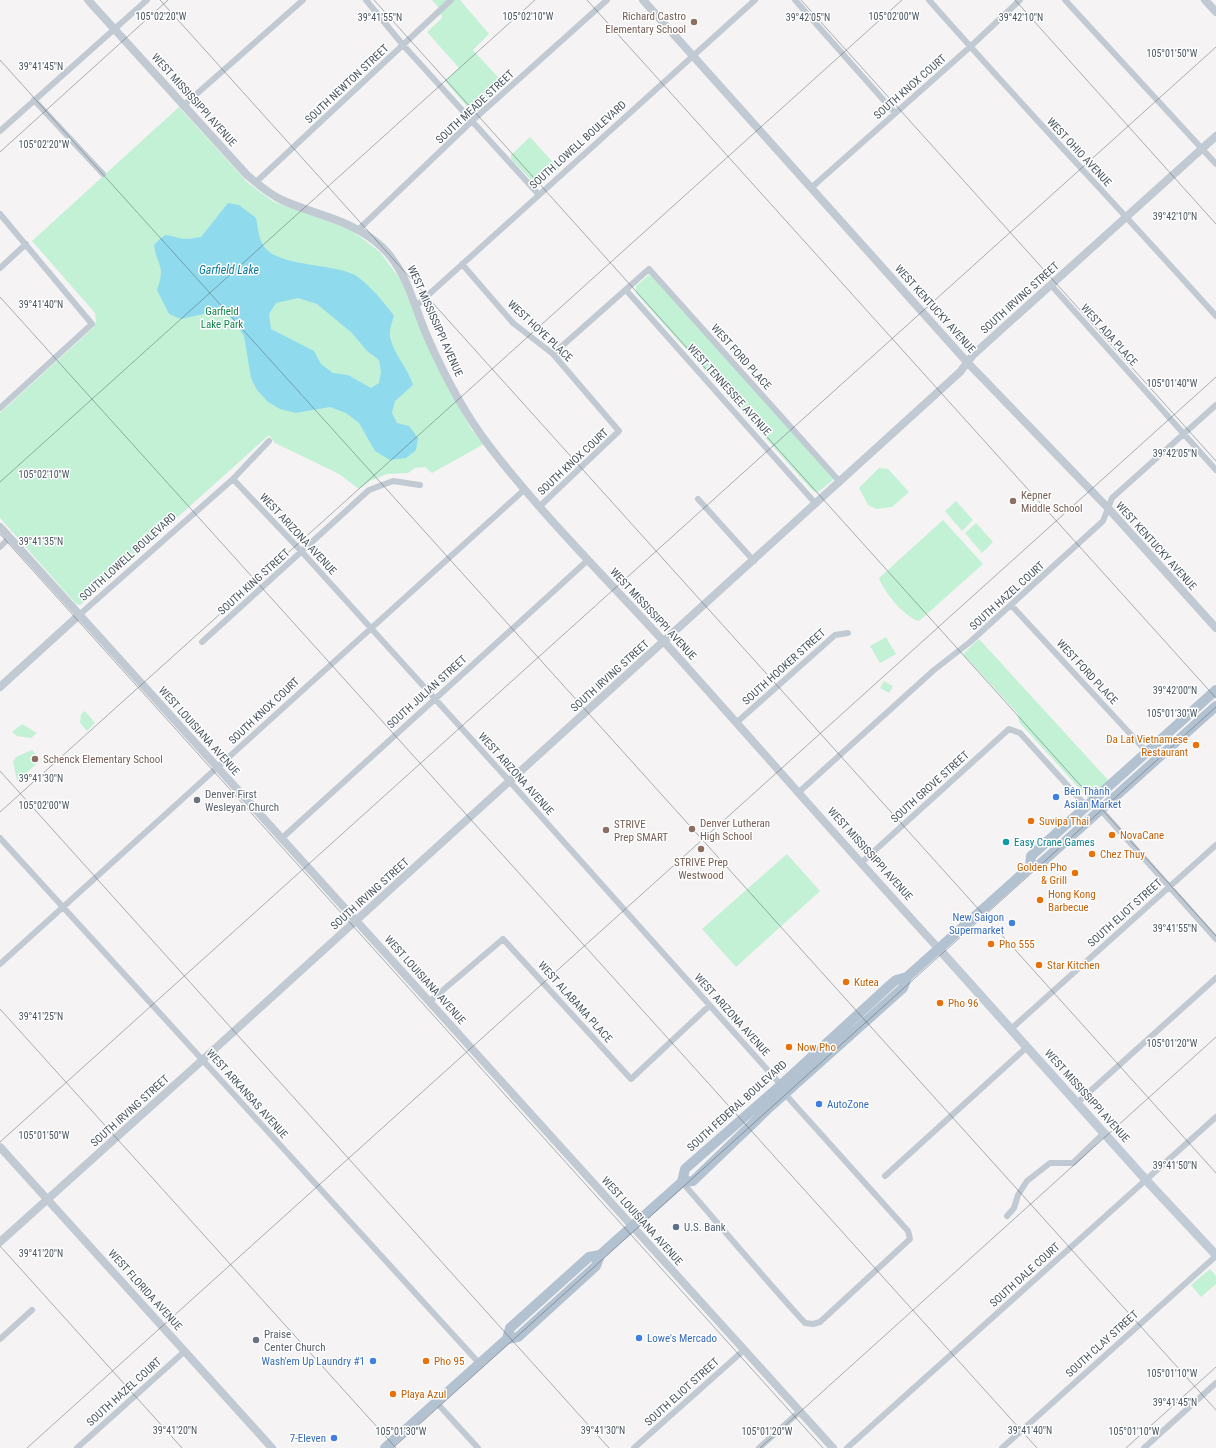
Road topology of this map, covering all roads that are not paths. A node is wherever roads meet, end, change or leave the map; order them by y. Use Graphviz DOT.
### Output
graph roads {
  1 [pos="88,0"];
  2 [pos="147,0"];
  3 [pos="303,0"];
  4 [pos="366,0"];
  5 [pos="451,0"];
  6 [pos="607,0"];
  7 [pos="643,0"];
  8 [pos="755,0"];
  9 [pos="795,0"];
  10 [pos="929,0"];
  11 [pos="1020,0"];
  12 [pos="1065,0"];
  13 [pos="1205,0"];
  14 [pos="1216,12"];
  15 [pos="115,29"];
  16 [pos="403,45"];
  17 [pos="970,47"];
  18 [pos="692,56"];
  19 [pos="34,100"];
  20 [pos="183,106"];
  21 [pos="895,113"];
  22 [pos="472,121"];
  23 [pos="0,131"];
  24 [pos="1216,136"];
  25 [pos="1203,148"];
  26 [pos="1216,164"];
  27 [pos="103,174"];
  28 [pos="256,182"];
  29 [pos="811,188"];
  30 [pos="539,195"];
  31 [pos="0,214"];
  32 [pos="1127,216"];
  33 [pos="358,230"];
  34 [pos="26,244"];
  35 [pos="462,264"];
  36 [pos="0,268"];
  37 [pos="1051,285"];
  38 [pos="626,290"];
  39 [pos="416,306"];
  40 [pos="1216,316"];
  41 [pos="553,354"];
  42 [pos="967,362"];
  43 [pos="1216,405"];
  44 [pos="0,408"];
  45 [pos="619,432"];
  46 [pos="1184,434"];
  47 [pos="270,441"];
  48 [pos="1216,470"];
  49 [pos="233,478"];
  50 [pos="840,482"];
  51 [pos="420,485"];
  52 [pos="524,490"];
  53 [pos="698,499"];
  54 [pos="816,504"];
  55 [pos="539,507"];
  56 [pos="1108,508"];
  57 [pos="0,527"];
  58 [pos="9,538"];
  59 [pos="0,547"];
  60 [pos="302,552"];
  61 [pos="588,560"];
  62 [pos="754,560"];
  63 [pos="1012,606"];
  64 [pos="78,616"];
  65 [pos="370,627"];
  66 [pos="1216,628"];
  67 [pos="848,633"];
  68 [pos="202,642"];
  69 [pos="664,642"];
  70 [pos="0,687"];
  71 [pos="1216,690"];
  72 [pos="434,698"];
  73 [pos="1216,706"];
  74 [pos="736,723"];
  75 [pos="1147,752"];
  76 [pos="218,768"];
  77 [pos="510,782"];
  78 [pos="799,792"];
  79 [pos="1087,806"];
  80 [pos="1100,809"];
  81 [pos="0,838"];
  82 [pos="281,839"];
  83 [pos="1216,845"];
  84 [pos="861,863"];
  85 [pos="1030,867"];
  86 [pos="1170,887"];
  87 [pos="63,907"];
  88 [pos="357,921"];
  89 [pos="1216,939"];
  90 [pos="940,949"];
  91 [pos="0,964"];
  92 [pos="907,977"];
  93 [pos="1216,978"];
  94 [pos="429,1002"];
  95 [pos="709,1006"];
  96 [pos="1011,1029"];
  97 [pos="1027,1047"];
  98 [pos="203,1061"];
  99 [pos="781,1084"];
  100 [pos="785,1094"];
  101 [pos="1077,1103"];
  102 [pos="1216,1117"];
  103 [pos="1104,1133"];
  104 [pos="0,1147"];
  105 [pos="886,1176"];
  106 [pos="1146,1180"];
  107 [pos="682,1182"];
  108 [pos="48,1200"];
  109 [pos="1007,1216"];
  110 [pos="633,1227"];
  111 [pos="0,1242"];
  112 [pos="1216,1255"];
  113 [pos="32,1310"];
  114 [pos="0,1339"];
  115 [pos="744,1350"];
  116 [pos="185,1351"];
  117 [pos="479,1363"];
  118 [pos="1215,1386"];
  119 [pos="436,1402"];
  120 [pos="799,1412"];
  121 [pos="77,1448"];
  122 [pos="272,1448"];
  123 [pos="384,1448"];
  124 [pos="478,1448"];
  125 [pos="634,1448"];
  126 [pos="759,1448"];
  127 [pos="834,1448"];
  128 [pos="847,1448"];
  129 [pos="1002,1448"];
  130 [pos="1144,1448"];
  1 -- 15 [label="street, WEST MISSISSIPPI AVENUE"];
  2 -- 15 [label="street"];
  3 -- 20 [label="street"];
  4 -- 16 [label="street"];
  5 -- 16 [label="street, SOUTH NEWTON STREET"];
  6 -- 22 [label="street, SOUTH MEADE STREET"];
  7 -- 18 [label="street, WEST KENTUCKY AVENUE"];
  8 -- 18 [label="street, SOUTH LOWELL BOULEVARD"];
  9 -- 21 [label="street"];
  10 -- 17 [label="street, WEST OHIO AVENUE"];
  11 -- 17 [label="street, SOUTH KNOX COURT"];
  12 -- 25 [label="street"];
  13 -- 14 [label="street"];
  15 -- 19 [label="street"];
  15 -- 20 [label="street, WEST MISSISSIPPI AVENUE"];
  16 -- 22 [label="street"];
  16 -- 28 [label="street, SOUTH NEWTON STREET"];
  17 -- 21 [label="street, SOUTH KNOX COURT"];
  17 -- 32 [label="street, WEST OHIO AVENUE"];
  18 -- 29 [label="street, WEST KENTUCKY AVENUE"];
  18 -- 30 [label="street, SOUTH LOWELL BOULEVARD"];
  19 -- 23 [label="street"];
  19 -- 27 [label="street"];
  20 -- 28 [label="street, WEST MISSISSIPPI AVENUE"];
  21 -- 29 [label="street, SOUTH KNOX COURT"];
  22 -- 30 [label="street"];
  22 -- 33 [label="street, SOUTH MEADE STREET"];
  24 -- 25 [label="street, SOUTH IRVING STREET"];
  25 -- 26 [label="street"];
  25 -- 32 [label="street, SOUTH IRVING STREET"];
  28 -- 33 [label="street, WEST MISSISSIPPI AVENUE"];
  29 -- 42 [label="street, WEST KENTUCKY AVENUE"];
  30 -- 35 [label="street, SOUTH LOWELL BOULEVARD"];
  31 -- 34 [label="street"];
  32 -- 37 [label="street, SOUTH IRVING STREET"];
  32 -- 40 [label="street, WEST OHIO AVENUE"];
  33 -- 39 [label="street, WEST MISSISSIPPI AVENUE"];
  34 -- 36 [label="street"];
  34 -- 44 [label="street"];
  35 -- 39 [label="street, SOUTH LOWELL BOULEVARD"];
  35 -- 41 [label="street, WEST HOYE PLACE"];
  37 -- 42 [label="street, SOUTH IRVING STREET"];
  37 -- 46 [label="street, WEST ADA PLACE"];
  38 -- 41 [label="street"];
  38 -- 50 [label="street, WEST FORD PLACE"];
  38 -- 54 [label="street, WEST TENNESSEE AVENUE"];
  39 -- 52 [label="street, WEST MISSISSIPPI AVENUE"];
  41 -- 45 [label="street, WEST HOYE PLACE"];
  42 -- 50 [label="street, SOUTH IRVING STREET"];
  42 -- 56 [label="street, WEST KENTUCKY AVENUE"];
  43 -- 46 [label="street, SOUTH HAZEL COURT"];
  45 -- 55 [label="street, SOUTH KNOX COURT"];
  46 -- 48 [label="street, WEST ADA PLACE"];
  46 -- 56 [label="street, SOUTH HAZEL COURT"];
  47 -- 49 [label="street, SOUTH LOWELL BOULEVARD"];
  49 -- 60 [label="street, WEST ARIZONA AVENUE"];
  49 -- 64 [label="street, SOUTH LOWELL BOULEVARD"];
  50 -- 54 [label="street, SOUTH IRVING STREET"];
  51 -- 60 [label="street, SOUTH KING STREET"];
  52 -- 55 [label="street, WEST MISSISSIPPI AVENUE"];
  52 -- 65 [label="street, SOUTH KNOX COURT"];
  53 -- 62 [label="street"];
  54 -- 62 [label="street, SOUTH IRVING STREET"];
  55 -- 61 [label="street, WEST MISSISSIPPI AVENUE"];
  56 -- 63 [label="street, SOUTH HAZEL COURT"];
  56 -- 66 [label="street, WEST KENTUCKY AVENUE"];
  57 -- 58 [label="street, WEST LOUISIANA AVENUE"];
  58 -- 59 [label="street"];
  58 -- 64 [label="street, WEST LOUISIANA AVENUE"];
  60 -- 65 [label="street, WEST ARIZONA AVENUE"];
  60 -- 68 [label="street, SOUTH KING STREET"];
  61 -- 69 [label="street, WEST MISSISSIPPI AVENUE"];
  61 -- 72 [label="street, SOUTH JULIAN STREET"];
  62 -- 69 [label="street, SOUTH IRVING STREET"];
  63 -- 75 [label="street, WEST FORD PLACE"];
  63 -- 78 [label="street, SOUTH HAZEL COURT"];
  64 -- 70 [label="street, SOUTH LOWELL BOULEVARD"];
  64 -- 76 [label="street, WEST LOUISIANA AVENUE"];
  65 -- 72 [label="street, WEST ARIZONA AVENUE"];
  65 -- 76 [label="street, SOUTH KNOX COURT"];
  67 -- 74 [label="street, SOUTH HOOKER STREET"];
  69 -- 74 [label="street, WEST MISSISSIPPI AVENUE"];
  69 -- 77 [label="street, SOUTH IRVING STREET"];
  71 -- 75 [label="main road, SOUTH FEDERAL BOULEVARD"];
  72 -- 77 [label="street, WEST ARIZONA AVENUE"];
  72 -- 82 [label="street, SOUTH JULIAN STREET"];
  73 -- 80 [label="main road, SOUTH FEDERAL BOULEVARD"];
  74 -- 78 [label="street, WEST MISSISSIPPI AVENUE"];
  75 -- 79 [label="main road, SOUTH FEDERAL BOULEVARD"];
  76 -- 82 [label="street, WEST LOUISIANA AVENUE"];
  76 -- 87 [label="street, SOUTH KNOX COURT"];
  77 -- 88 [label="street, SOUTH IRVING STREET"];
  77 -- 95 [label="street, WEST ARIZONA AVENUE"];
  78 -- 84 [label="street, WEST MISSISSIPPI AVENUE"];
  79 -- 84 [label="street, SOUTH GROVE STREET"];
  79 -- 85 [label="main road, SOUTH FEDERAL BOULEVARD"];
  80 -- 85 [label="main road, SOUTH FEDERAL BOULEVARD"];
  80 -- 86 [label="street"];
  81 -- 87 [label="street, WEST ARKANSAS AVENUE"];
  82 -- 88 [label="street, WEST LOUISIANA AVENUE"];
  83 -- 86 [label="street, SOUTH ELIOT STREET"];
  84 -- 90 [label="street, WEST MISSISSIPPI AVENUE"];
  85 -- 90 [label="main road, SOUTH FEDERAL BOULEVARD"];
  86 -- 89 [label="street"];
  86 -- 96 [label="street, SOUTH ELIOT STREET"];
  87 -- 91 [label="street, SOUTH KNOX COURT"];
  87 -- 98 [label="street, WEST ARKANSAS AVENUE"];
  88 -- 94 [label="street, WEST LOUISIANA AVENUE"];
  88 -- 98 [label="street, SOUTH IRVING STREET"];
  90 -- 92 [label="main road, SOUTH FEDERAL BOULEVARD"];
  90 -- 96 [label="main road, WEST MISSISSIPPI AVENUE"];
  92 -- 99 [label="main road, SOUTH FEDERAL BOULEVARD"];
  92 -- 100 [label="main road, SOUTH FEDERAL BOULEVARD"];
  93 -- 101 [label="street"];
  94 -- 95 [label="street, WEST ALABAMA PLACE"];
  94 -- 110 [label="street, WEST LOUISIANA AVENUE"];
  95 -- 99 [label="street, WEST ARIZONA AVENUE"];
  96 -- 97 [label="main road, WEST MISSISSIPPI AVENUE"];
  97 -- 101 [label="main road, WEST MISSISSIPPI AVENUE"];
  97 -- 105 [label="street"];
  98 -- 108 [label="street, SOUTH IRVING STREET"];
  98 -- 117 [label="street, WEST ARKANSAS AVENUE"];
  99 -- 107 [label="main road, SOUTH FEDERAL BOULEVARD"];
  100 -- 107 [label="main road, SOUTH FEDERAL BOULEVARD"];
  100 -- 107 [label="street"];
  101 -- 103 [label="main road, WEST MISSISSIPPI AVENUE"];
  102 -- 106 [label="street, SOUTH DALE COURT"];
  103 -- 106 [label="main road, WEST MISSISSIPPI AVENUE"];
  103 -- 109 [label="street"];
  104 -- 108 [label="street, WEST FLORIDA AVENUE"];
  106 -- 112 [label="main road, WEST MISSISSIPPI AVENUE"];
  106 -- 128 [label="street, SOUTH DALE COURT"];
  107 -- 110 [label="main road, SOUTH FEDERAL BOULEVARD"];
  108 -- 111 [label="street, SOUTH IRVING STREET"];
  108 -- 116 [label="street, WEST FLORIDA AVENUE"];
  110 -- 115 [label="street, WEST LOUISIANA AVENUE"];
  110 -- 117 [label="main road, SOUTH FEDERAL BOULEVARD"];
  112 -- 129 [label="street, SOUTH CLAY STREET"];
  113 -- 114 [label="street"];
  115 -- 120 [label="street, WEST LOUISIANA AVENUE"];
  115 -- 125 [label="street, SOUTH ELIOT STREET"];
  116 -- 121 [label="street, SOUTH HAZEL COURT"];
  116 -- 122 [label="street, WEST FLORIDA AVENUE"];
  117 -- 119 [label="main road, SOUTH FEDERAL BOULEVARD"];
  118 -- 130 [label="street"];
  119 -- 123 [label="main road, SOUTH FEDERAL BOULEVARD"];
  119 -- 124 [label="street"];
  120 -- 126 [label="street"];
  120 -- 127 [label="street, WEST LOUISIANA AVENUE"];
}
